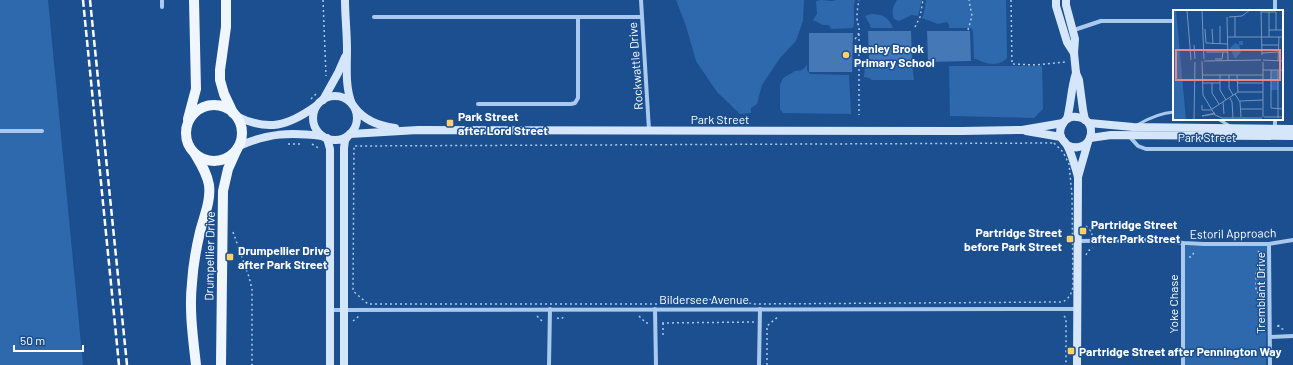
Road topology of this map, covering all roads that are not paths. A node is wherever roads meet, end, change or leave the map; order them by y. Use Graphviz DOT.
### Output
graph roads {
  1 [pos="162,0"];
  2 [pos="194,0"];
  3 [pos="226,0"];
  4 [pos="345,0"];
  5 [pos="641,0"];
  6 [pos="1056,0"];
  7 [pos="1066,0"];
  8 [pos="162,7"];
  9 [pos="374,17"];
  10 [pos="578,17"];
  11 [pos="642,17"];
  12 [pos="1173,21"];
  13 [pos="1074,30"];
  14 [pos="347,49"];
  15 [pos="1074,53"];
  16 [pos="1076,73"];
  17 [pos="321,102"];
  18 [pos="478,104"];
  19 [pos="353,106"];
  20 [pos="1173,112"];
  21 [pos="235,115"];
  22 [pos="1220,120"];
  23 [pos="1275,120"];
  24 [pos="1065,121"];
  25 [pos="1087,122"];
  26 [pos="187,125"];
  27 [pos="1133,127"];
  28 [pos="1233,128"];
  29 [pos="1275,129"];
  30 [pos="1293,129"];
  31 [pos="418,130"];
  32 [pos="1022,130"];
  33 [pos="0,131"];
  34 [pos="42,131"];
  35 [pos="649,131"];
  36 [pos="349,135"];
  37 [pos="1127,135"];
  38 [pos="1293,136"];
  39 [pos="325,137"];
  40 [pos="1061,138"];
  41 [pos="1089,140"];
  42 [pos="1067,145"];
  43 [pos="238,148"];
  44 [pos="1293,149"];
  45 [pos="195,154"];
  46 [pos="1078,177"];
  47 [pos="1293,240"];
  48 [pos="1078,241"];
  49 [pos="1183,243"];
  50 [pos="1269,244"];
  51 [pos="550,309"];
  52 [pos="655,309"];
  53 [pos="760,309"];
  54 [pos="1077,309"];
  55 [pos="330,310"];
  56 [pos="344,310"];
  57 [pos="1293,336"];
  58 [pos="1270,337"];
  59 [pos="196,365"];
  60 [pos="221,365"];
  61 [pos="330,365"];
  62 [pos="344,365"];
  63 [pos="549,365"];
  64 [pos="656,365"];
  65 [pos="759,365"];
  66 [pos="1077,365"];
  67 [pos="1183,365"];
  68 [pos="1270,365"];
  1 -- 8 [label="street"];
  2 -- 26 [label="main road"];
  3 -- 21 [label="main road"];
  4 -- 14 [label="street"];
  5 -- 11 [label="street, Rockwattle Drive"];
  6 -- 15 [label="street"];
  7 -- 13 [label="street"];
  9 -- 10 [label="street"];
  10 -- 11 [label="street"];
  10 -- 18 [label="street"];
  11 -- 35 [label="street, Rockwattle Drive"];
  12 -- 13 [label="street"];
  13 -- 15 [label="street"];
  14 -- 17 [label="street"];
  14 -- 19 [label="street"];
  15 -- 16 [label="street"];
  16 -- 24 [label="street"];
  16 -- 25 [label="street"];
  17 -- 19 [label="street"];
  17 -- 21 [label="street"];
  17 -- 39 [label="street"];
  19 -- 31 [label="street, Park Street"];
  19 -- 36 [label="street"];
  20 -- 27 [label="lane, Park Street"];
  21 -- 26 [label="main road"];
  21 -- 43 [label="main road"];
  22 -- 28 [label="lane, Park Street"];
  23 -- 29 [label="street"];
  24 -- 25 [label="street"];
  24 -- 32 [label="street, Park Street"];
  24 -- 40 [label="street"];
  25 -- 27 [label="street, Park Street"];
  25 -- 41 [label="street"];
  26 -- 45 [label="main road"];
  27 -- 28 [label="street, Park Street"];
  28 -- 29 [label="street, Park Street"];
  29 -- 30 [label="street, Park Street"];
  31 -- 35 [label="street, Park Street"];
  31 -- 36 [label="street, Park Street"];
  32 -- 35 [label="street, Park Street"];
  32 -- 40 [label="street, Park Street"];
  33 -- 34 [label="street"];
  36 -- 39 [label="street"];
  36 -- 56 [label="street"];
  37 -- 38 [label="street, Park Street"];
  37 -- 41 [label="street, Park Street"];
  37 -- 44 [label="street, Park Street"];
  39 -- 43 [label="street"];
  39 -- 55 [label="street"];
  40 -- 42 [label="street"];
  41 -- 42 [label="street"];
  41 -- 46 [label="street"];
  42 -- 46 [label="street"];
  43 -- 45 [label="main road"];
  43 -- 60 [label="main road, Drumpellier Drive"];
  45 -- 59 [label="main road, Drumpellier Drive"];
  46 -- 48 [label="street"];
  47 -- 50 [label="street, Estoril Approach"];
  48 -- 49 [label="street, Estoril Approach"];
  48 -- 54 [label="street"];
  49 -- 50 [label="street, Estoril Approach"];
  49 -- 67 [label="street, Yoke Chase"];
  50 -- 58 [label="street, Tremblant Drive"];
  51 -- 52 [label="street, Bildersee Avenue"];
  51 -- 56 [label="street, Bildersee Avenue"];
  51 -- 63 [label="street"];
  52 -- 53 [label="street, Bildersee Avenue"];
  52 -- 64 [label="street"];
  53 -- 54 [label="street, Bildersee Avenue"];
  53 -- 65 [label="street"];
  54 -- 66 [label="street"];
  55 -- 56 [label="street, Bildersee Avenue"];
  55 -- 61 [label="street"];
  56 -- 62 [label="street"];
  57 -- 58 [label="street"];
  58 -- 68 [label="street, Tremblant Drive"];
}
